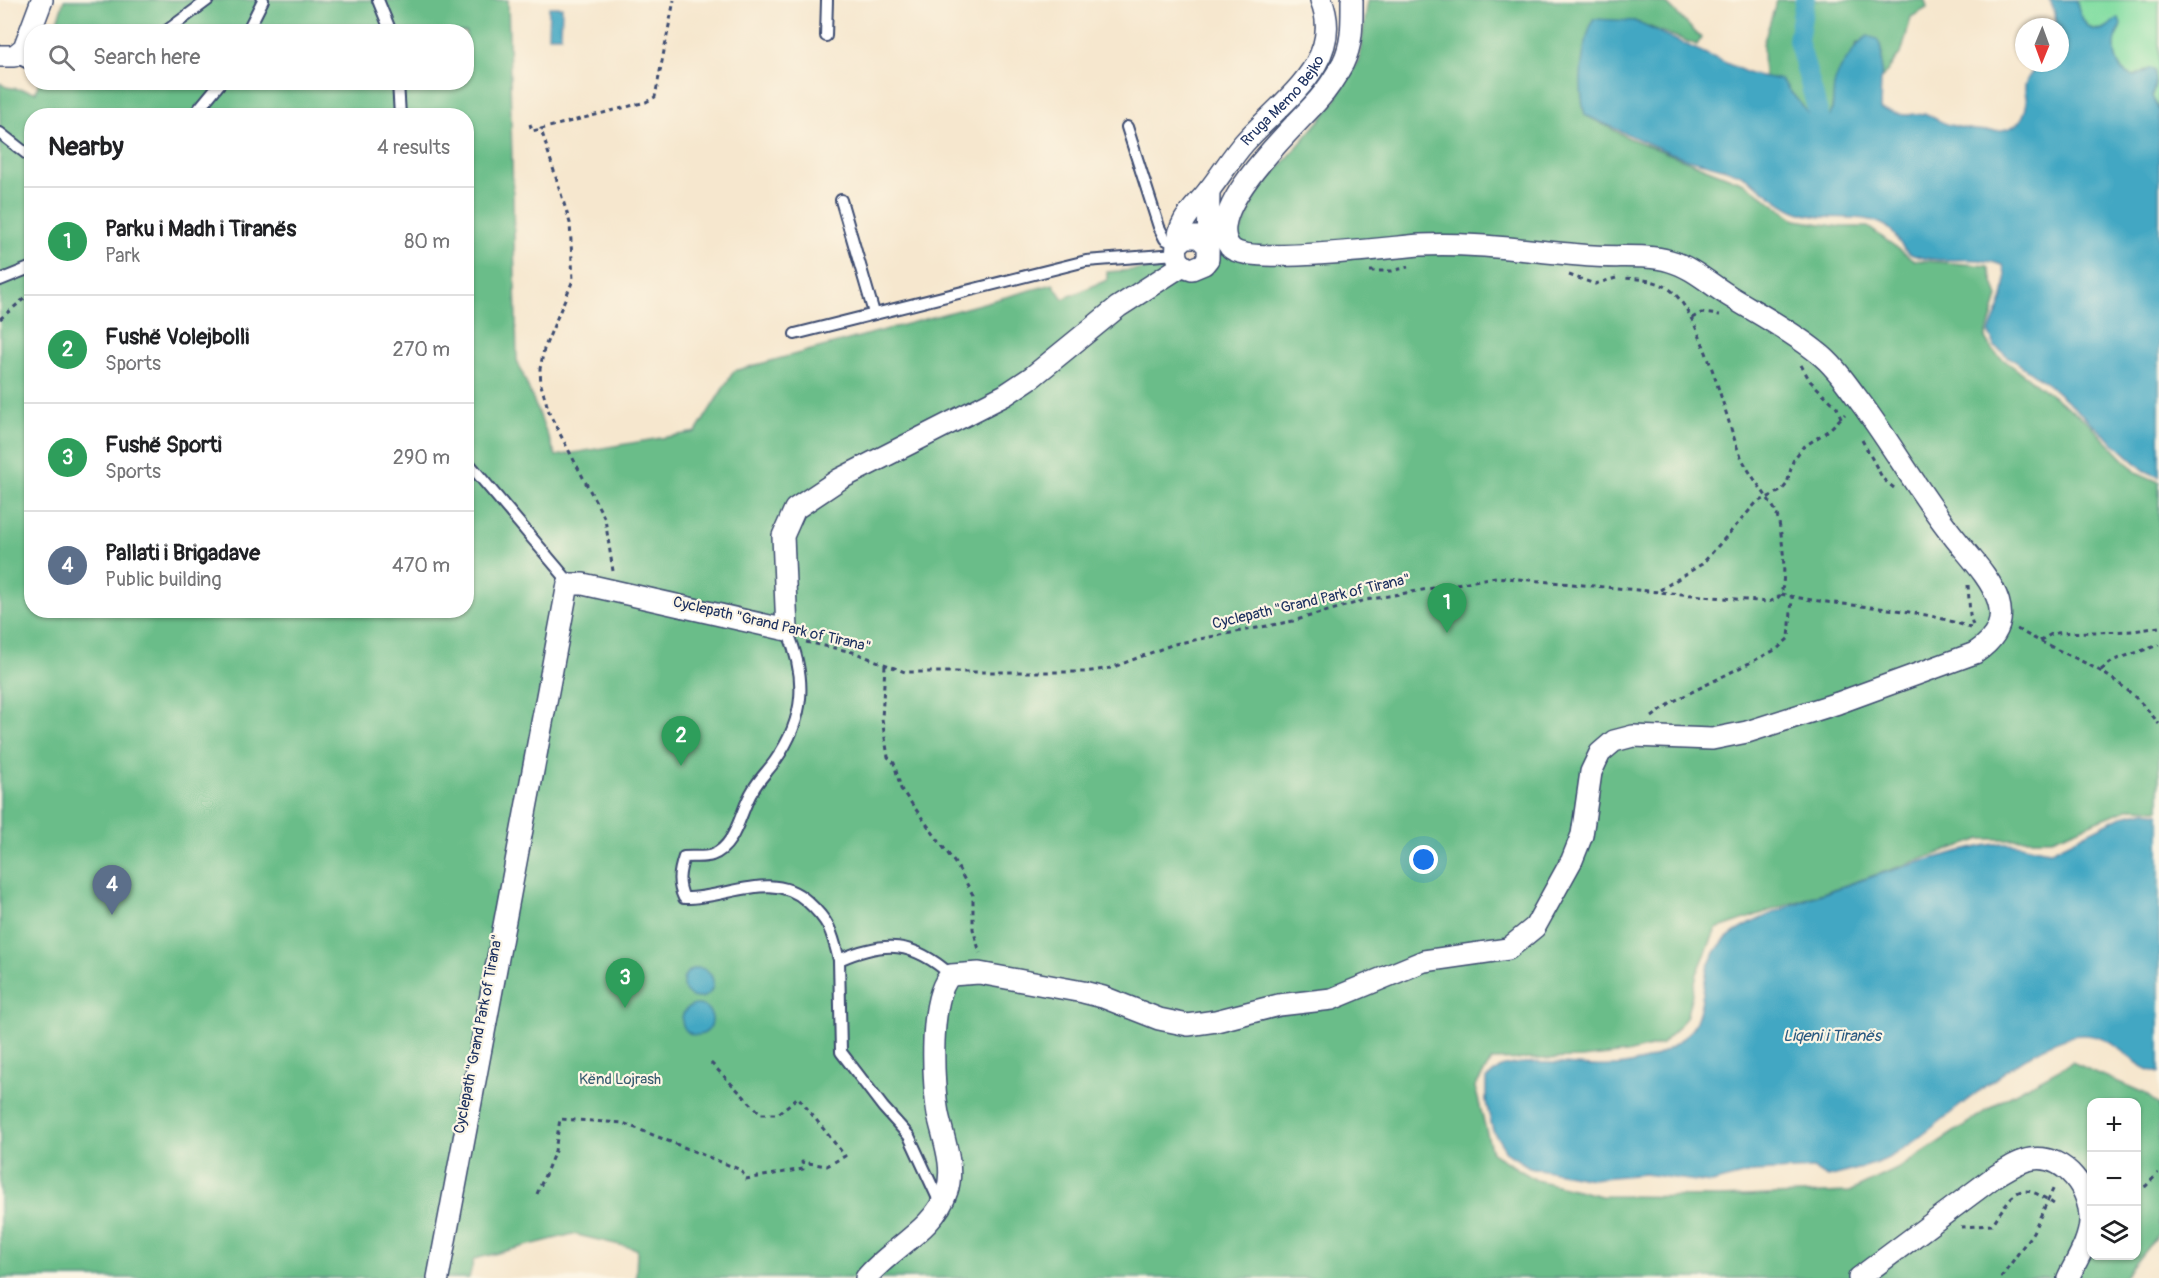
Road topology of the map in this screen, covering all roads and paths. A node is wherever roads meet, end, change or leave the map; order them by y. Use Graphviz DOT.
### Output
graph roads {
  1 [pos="42,0"];
  2 [pos="208,0"];
  3 [pos="263,0"];
  4 [pos="378,0"];
  5 [pos="674,0"];
  6 [pos="827,0"];
  7 [pos="1321,0"];
  8 [pos="1352,0"];
  9 [pos="33,24"];
  10 [pos="176,24"];
  11 [pos="251,24"];
  12 [pos="388,24"];
  13 [pos="826,36"];
  14 [pos="214,90"];
  15 [pos="398,90"];
  16 [pos="199,108"];
  17 [pos="400,108"];
  18 [pos="530,124"];
  19 [pos="1126,127"];
  20 [pos="541,129"];
  21 [pos="0,133"];
  22 [pos="24,152"];
  23 [pos="1209,190"];
  24 [pos="841,200"];
  25 [pos="1179,252"];
  26 [pos="1415,266"];
  27 [pos="24,270"];
  28 [pos="1364,270"];
  29 [pos="1567,274"];
  30 [pos="0,280"];
  31 [pos="24,299"];
  32 [pos="874,313"];
  33 [pos="0,319"];
  34 [pos="795,334"];
  35 [pos="1798,360"];
  36 [pos="1861,403"];
  37 [pos="1841,418"];
  38 [pos="474,470"];
  39 [pos="1767,498"];
  40 [pos="566,580"];
  41 [pos="1659,590"];
  42 [pos="614,591"];
  43 [pos="1781,594"];
  44 [pos="1792,598"];
  45 [pos="1998,627"];
  46 [pos="2159,627"];
  47 [pos="789,634"];
  48 [pos="2040,641"];
  49 [pos="2159,645"];
  50 [pos="885,664"];
  51 [pos="2101,670"];
  52 [pos="2159,724"];
  53 [pos="1633,736"];
  54 [pos="839,960"];
  55 [pos="951,975"];
  56 [pos="997,976"];
  57 [pos="708,1060"];
  58 [pos="2158,1173"];
  59 [pos="2073,1177"];
  60 [pos="2141,1188"];
  61 [pos="537,1194"];
  62 [pos="2048,1200"];
  63 [pos="941,1203"];
  64 [pos="2057,1206"];
  65 [pos="1958,1227"];
  66 [pos="438,1278"];
  67 [pos="867,1278"];
  68 [pos="1859,1278"];
  69 [pos="2001,1278"];
  70 [pos="2068,1278"];
  1 -- 9 [label="street"];
  2 -- 10 [label="lane"];
  3 -- 11 [label="lane"];
  4 -- 12 [label="lane"];
  5 -- 20 [label="path"];
  6 -- 13 [label="lane"];
  7 -- 23 [label="street, Rruga Memo Bejko"];
  8 -- 36 [label="street"];
  14 -- 16 [label="lane"];
  15 -- 17 [label="lane"];
  18 -- 20 [label="path"];
  19 -- 25 [label="lane"];
  20 -- 42 [label="path"];
  21 -- 22 [label="lane"];
  23 -- 25 [label="street, Rruga Memo Bejko"];
  23 -- 25 [label="street"];
  24 -- 32 [label="lane"];
  25 -- 32 [label="lane"];
  25 -- 47 [label="street"];
  26 -- 28 [label="path"];
  27 -- 30 [label="lane"];
  29 -- 39 [label="path"];
  31 -- 33 [label="path"];
  32 -- 34 [label="lane"];
  35 -- 37 [label="path"];
  36 -- 37 [label="path"];
  36 -- 45 [label="street"];
  37 -- 39 [label="path"];
  38 -- 40 [label="lane"];
  39 -- 41 [label="path"];
  39 -- 43 [label="path"];
  40 -- 42 [label="street"];
  40 -- 66 [label="street"];
  41 -- 43 [label="path, Cyclepath \"Grand Park of Tirana\""];
  41 -- 50 [label="path, Cyclepath \"Grand Park of Tirana\""];
  42 -- 47 [label="street"];
  43 -- 44 [label="path"];
  44 -- 45 [label="path"];
  44 -- 53 [label="path"];
  45 -- 48 [label="path"];
  45 -- 53 [label="street"];
  46 -- 48 [label="path"];
  47 -- 50 [label="path, Cyclepath \"Grand Park of Tirana\""];
  47 -- 54 [label="lane"];
  48 -- 51 [label="path"];
  49 -- 51 [label="path"];
  50 -- 56 [label="path"];
  51 -- 52 [label="path"];
  53 -- 56 [label="street"];
  54 -- 55 [label="lane"];
  54 -- 63 [label="lane"];
  55 -- 56 [label="street"];
  55 -- 63 [label="street"];
  57 -- 61 [label="path"];
  58 -- 60 [label="path"];
  59 -- 62 [label="path"];
  59 -- 68 [label="street"];
  59 -- 70 [label="street"];
  62 -- 64 [label="path"];
  62 -- 65 [label="path"];
  62 -- 69 [label="path"];
  63 -- 67 [label="street"];
}
